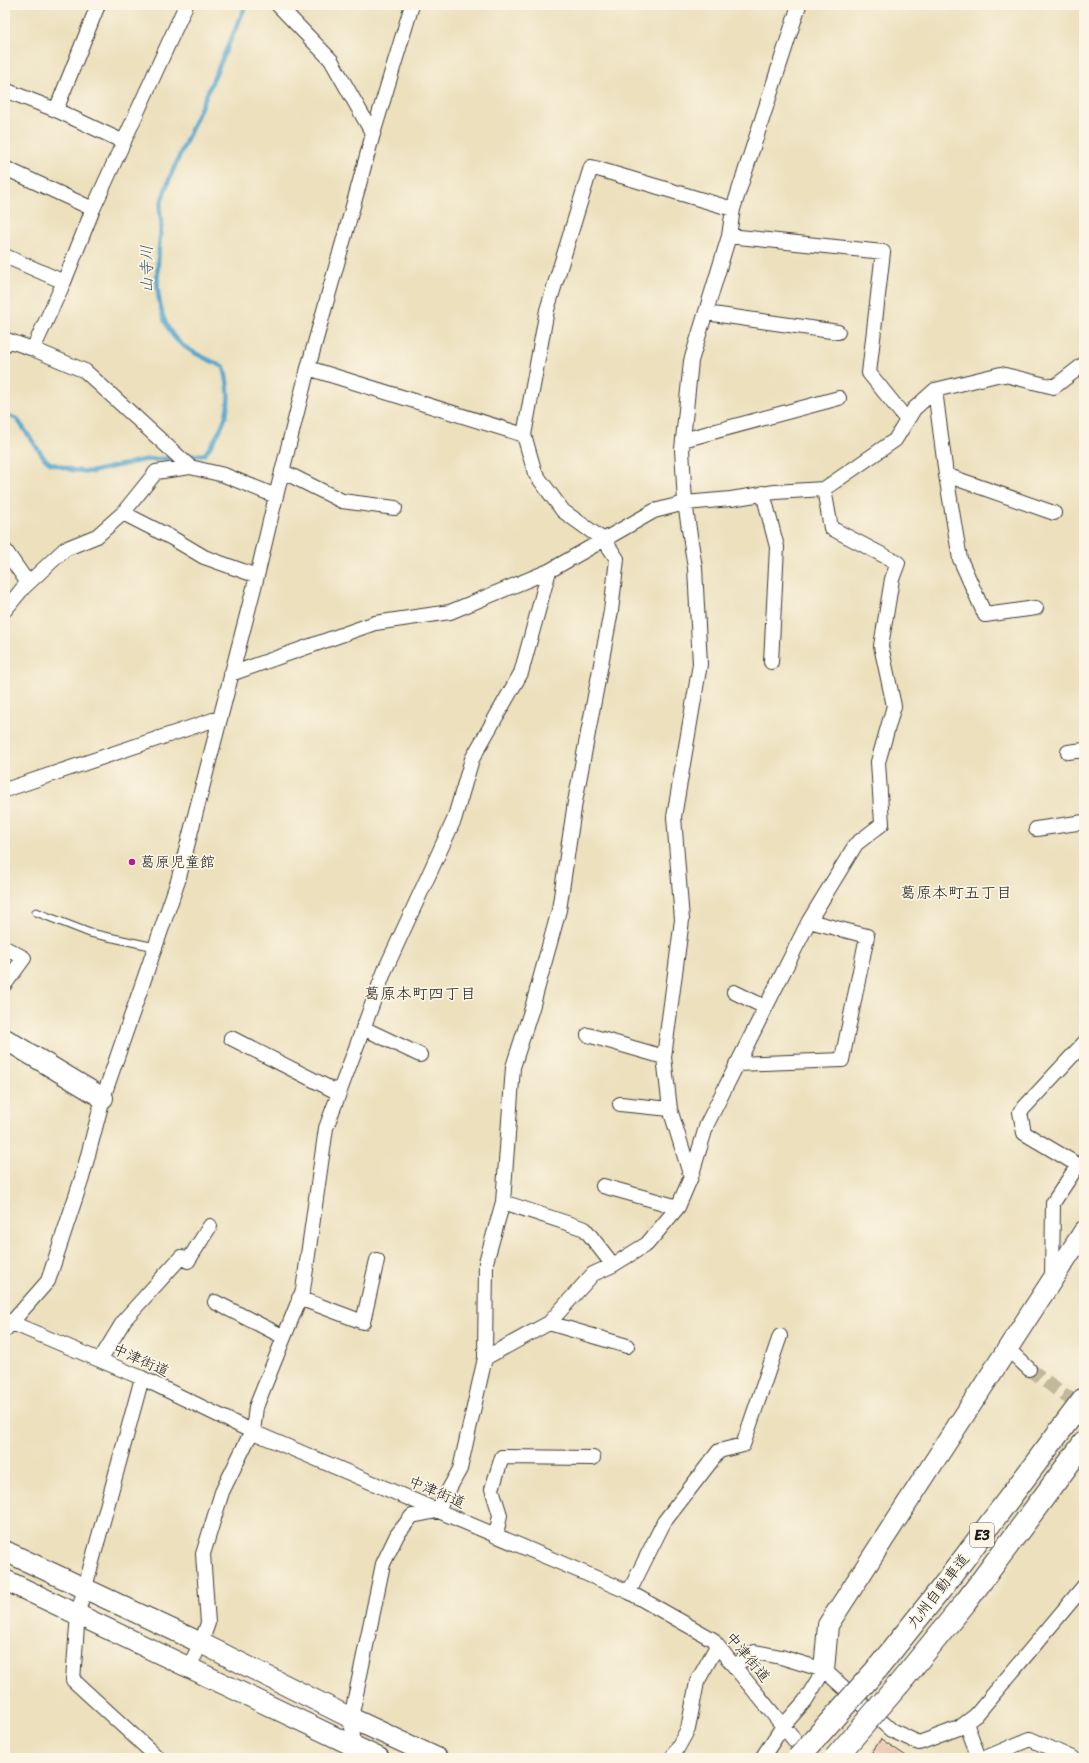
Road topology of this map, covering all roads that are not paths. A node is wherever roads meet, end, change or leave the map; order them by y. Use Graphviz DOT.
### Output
graph roads {
  1 [pos="98,5"];
  2 [pos="186,5"];
  3 [pos="278,5"];
  4 [pos="412,5"];
  5 [pos="799,5"];
  6 [pos="5,90"];
  7 [pos="56,110"];
  8 [pos="373,134"];
  9 [pos="124,142"];
  10 [pos="5,168"];
  11 [pos="93,208"];
  12 [pos="733,209"];
  13 [pos="729,236"];
  14 [pos="5,256"];
  15 [pos="64,282"];
  16 [pos="706,313"];
  17 [pos="838,332"];
  18 [pos="6,342"];
  19 [pos="33,349"];
  20 [pos="1084,364"];
  21 [pos="308,368"];
  22 [pos="934,390"];
  23 [pos="840,398"];
  24 [pos="907,420"];
  25 [pos="524,435"];
  26 [pos="683,440"];
  27 [pos="189,466"];
  28 [pos="282,471"];
  29 [pos="946,475"];
  30 [pos="824,489"];
  31 [pos="763,493"];
  32 [pos="276,496"];
  33 [pos="685,503"];
  34 [pos="395,508"];
  35 [pos="1054,513"];
  36 [pos="123,514"];
  37 [pos="605,541"];
  38 [pos="5,550"];
  39 [pos="549,571"];
  40 [pos="257,576"];
  41 [pos="28,583"];
  42 [pos="1036,608"];
  43 [pos="5,610"];
  44 [pos="771,662"];
  45 [pos="231,674"];
  46 [pos="219,718"];
  47 [pos="1084,750"];
  48 [pos="1068,752"];
  49 [pos="5,790"];
  50 [pos="1084,822"];
  51 [pos="1036,829"];
  52 [pos="36,912"];
  53 [pos="809,921"];
  54 [pos="155,947"];
  55 [pos="5,948"];
  56 [pos="5,984"];
  57 [pos="734,992"];
  58 [pos="765,1007"];
  59 [pos="363,1028"];
  60 [pos="588,1035"];
  61 [pos="231,1038"];
  62 [pos="5,1039"];
  63 [pos="1084,1043"];
  64 [pos="420,1055"];
  65 [pos="664,1057"];
  66 [pos="736,1064"];
  67 [pos="339,1093"];
  68 [pos="103,1098"];
  69 [pos="620,1104"];
  70 [pos="670,1109"];
  71 [pos="1081,1164"];
  72 [pos="691,1177"];
  73 [pos="603,1186"];
  74 [pos="503,1202"];
  75 [pos="678,1207"];
  76 [pos="210,1226"];
  77 [pos="1084,1231"];
  78 [pos="377,1260"];
  79 [pos="613,1265"];
  80 [pos="1052,1279"];
  81 [pos="299,1298"];
  82 [pos="215,1302"];
  83 [pos="7,1324"];
  84 [pos="549,1324"];
  85 [pos="780,1336"];
  86 [pos="284,1337"];
  87 [pos="627,1346"];
  88 [pos="1008,1349"];
  89 [pos="485,1358"];
  90 [pos="100,1360"];
  91 [pos="1029,1369"];
  92 [pos="142,1378"];
  93 [pos="1084,1399"];
  94 [pos="253,1432"];
  95 [pos="1084,1443"];
  96 [pos="593,1458"];
  97 [pos="436,1511"];
  98 [pos="496,1536"];
  99 [pos="5,1551"];
  100 [pos="5,1580"];
  101 [pos="85,1589"];
  102 [pos="1083,1590"];
  103 [pos="629,1592"];
  104 [pos="78,1614"];
  105 [pos="201,1643"];
  106 [pos="718,1646"];
  107 [pos="734,1666"];
  108 [pos="189,1667"];
  109 [pos="824,1670"];
  110 [pos="351,1718"];
  111 [pos="966,1723"];
  112 [pos="783,1726"];
  113 [pos="352,1752"];
  114 [pos="154,1756"];
  115 [pos="379,1758"];
  116 [pos="437,1758"];
  117 [pos="672,1758"];
  118 [pos="762,1758"];
  119 [pos="798,1758"];
  120 [pos="809,1758"];
  121 [pos="835,1758"];
  122 [pos="979,1758"];
  123 [pos="985,1758"];
  124 [pos="1072,1758"];
  1 -- 7 [label="street"];
  2 -- 9 [label="street"];
  3 -- 8 [label="street"];
  4 -- 8 [label="street"];
  5 -- 12 [label="street"];
  6 -- 7 [label="street"];
  7 -- 9 [label="street"];
  8 -- 21 [label="street"];
  9 -- 11 [label="street"];
  10 -- 11 [label="street"];
  11 -- 15 [label="street"];
  12 -- 13 [label="street"];
  12 -- 25 [label="street"];
  13 -- 16 [label="street"];
  13 -- 24 [label="street"];
  14 -- 15 [label="street"];
  15 -- 19 [label="street"];
  16 -- 17 [label="street"];
  16 -- 26 [label="street"];
  18 -- 19 [label="street"];
  19 -- 27 [label="street"];
  20 -- 22 [label="street"];
  21 -- 25 [label="street"];
  21 -- 28 [label="street"];
  22 -- 24 [label="street"];
  22 -- 29 [label="street"];
  23 -- 26 [label="street"];
  24 -- 30 [label="street"];
  25 -- 37 [label="street"];
  26 -- 33 [label="street"];
  27 -- 32 [label="street"];
  27 -- 36 [label="street"];
  28 -- 32 [label="street"];
  28 -- 34 [label="street"];
  29 -- 35 [label="street"];
  29 -- 42 [label="street"];
  30 -- 31 [label="street"];
  30 -- 53 [label="street"];
  31 -- 33 [label="street"];
  31 -- 44 [label="street"];
  32 -- 40 [label="street"];
  33 -- 37 [label="street"];
  33 -- 65 [label="street"];
  36 -- 40 [label="street"];
  36 -- 41 [label="street"];
  37 -- 39 [label="street"];
  37 -- 74 [label="street"];
  38 -- 41 [label="street"];
  39 -- 45 [label="street"];
  39 -- 59 [label="street"];
  40 -- 45 [label="street"];
  41 -- 43 [label="street"];
  45 -- 46 [label="street"];
  46 -- 49 [label="street"];
  46 -- 54 [label="street"];
  47 -- 48 [label="street"];
  50 -- 51 [label="street"];
  52 -- 54 [label="lane"];
  53 -- 58 [label="street"];
  53 -- 66 [label="street"];
  54 -- 68 [label="street"];
  55 -- 56 [label="street"];
  57 -- 58 [label="street"];
  58 -- 66 [label="street"];
  59 -- 64 [label="street"];
  59 -- 67 [label="street"];
  60 -- 65 [label="street"];
  61 -- 67 [label="street"];
  62 -- 68 [label="street"];
  63 -- 71 [label="street"];
  65 -- 70 [label="street"];
  66 -- 72 [label="street"];
  67 -- 81 [label="street"];
  68 -- 83 [label="street"];
  69 -- 70 [label="street"];
  70 -- 72 [label="street"];
  71 -- 80 [label="street"];
  72 -- 75 [label="street"];
  73 -- 75 [label="street"];
  74 -- 79 [label="street"];
  74 -- 89 [label="street"];
  75 -- 79 [label="street"];
  76 -- 90 [label="street"];
  77 -- 80 [label="street"];
  78 -- 81 [label="street"];
  79 -- 84 [label="street"];
  80 -- 88 [label="street"];
  81 -- 86 [label="street"];
  82 -- 86 [label="street"];
  83 -- 90 [label="street, 中津街道"];
  84 -- 87 [label="street"];
  84 -- 89 [label="street"];
  85 -- 103 [label="street"];
  86 -- 94 [label="street"];
  88 -- 91 [label="street"];
  88 -- 109 [label="street"];
  89 -- 97 [label="street"];
  90 -- 92 [label="street, 中津街道"];
  92 -- 94 [label="street, 中津街道"];
  92 -- 101 [label="street"];
  93 -- 119 [label="highway, 九州自動車道 / E3, bridge"];
  94 -- 97 [label="street, 中津街道"];
  94 -- 105 [label="street"];
  95 -- 121 [label="highway, 九州自動車道 / E3, bridge"];
  96 -- 98 [label="street"];
  97 -- 98 [label="street, 中津街道"];
  97 -- 110 [label="street"];
  98 -- 103 [label="street, 中津街道"];
  99 -- 101 [label="street"];
  100 -- 104 [label="street"];
  101 -- 104 [label="street"];
  101 -- 105 [label="street"];
  102 -- 111 [label="street"];
  103 -- 106 [label="street, 中津街道"];
  104 -- 108 [label="street"];
  104 -- 114 [label="street"];
  105 -- 108 [label="street"];
  105 -- 110 [label="street"];
  106 -- 107 [label="street, 中津街道"];
  106 -- 117 [label="street"];
  107 -- 109 [label="street"];
  107 -- 112 [label="street, 中津街道"];
  108 -- 113 [label="street"];
  109 -- 111 [label="street"];
  109 -- 112 [label="street"];
  110 -- 113 [label="street"];
  110 -- 116 [label="street"];
  111 -- 122 [label="street"];
  112 -- 118 [label="street"];
  112 -- 120 [label="street, 中津街道"];
  113 -- 115 [label="street"];
  123 -- 124 [label="street"];
}
